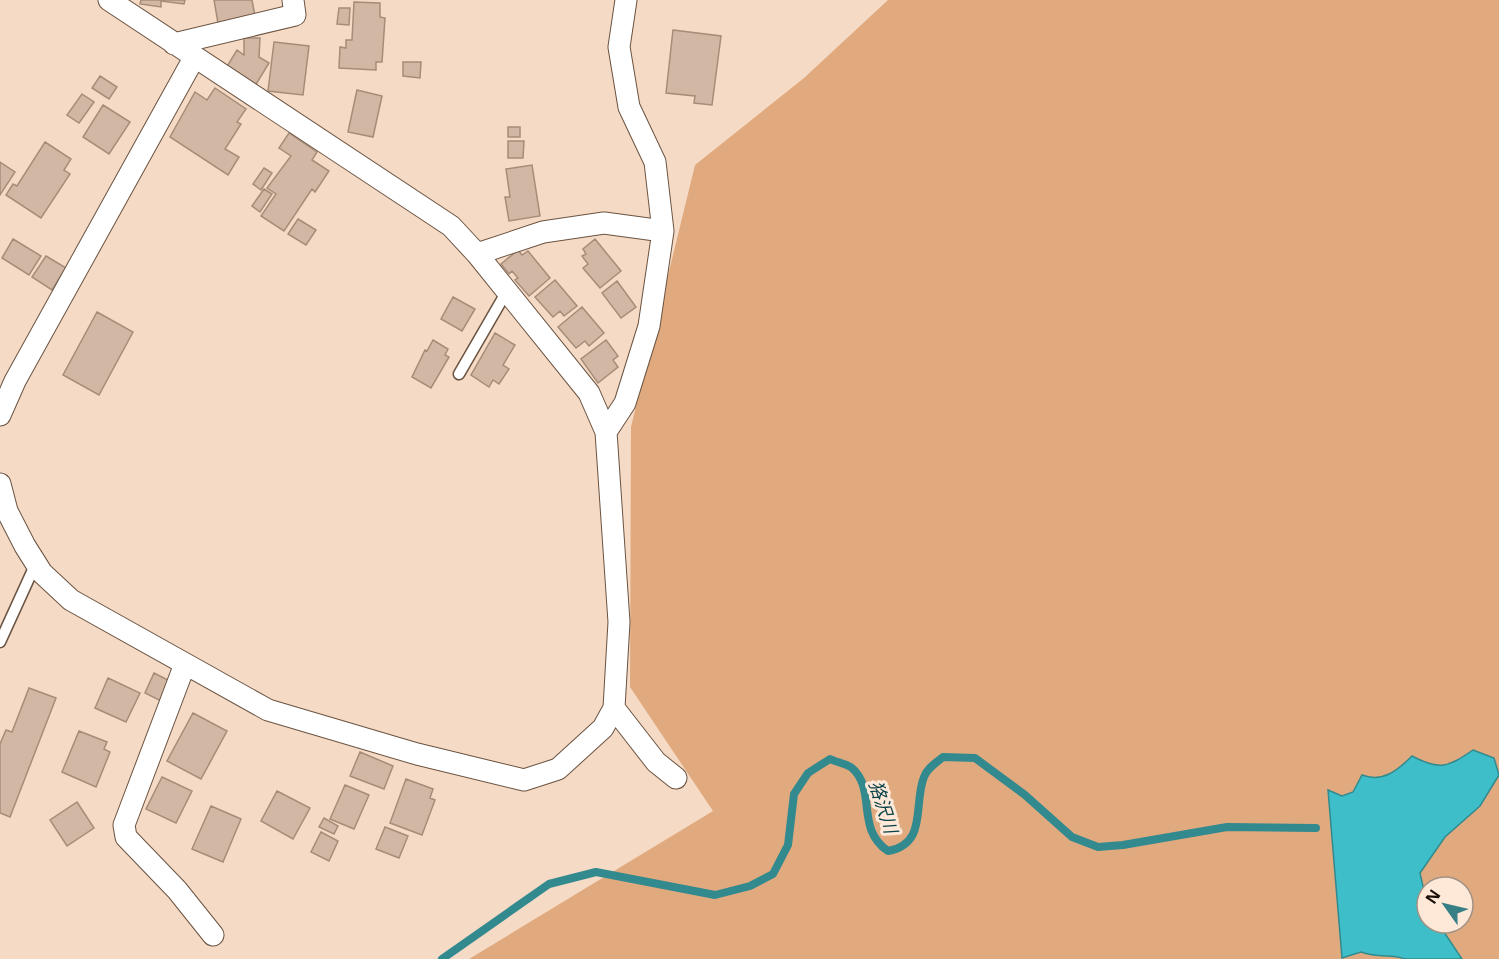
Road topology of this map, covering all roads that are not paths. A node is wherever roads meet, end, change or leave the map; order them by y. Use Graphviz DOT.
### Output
graph roads {
  1 [pos="109,0"];
  2 [pos="293,0"];
  3 [pos="626,0"];
  4 [pos="174,44"];
  5 [pos="194,58"];
  6 [pos="663,231"];
  7 [pos="477,254"];
  8 [pos="507,291"];
  9 [pos="459,374"];
  10 [pos="0,414"];
  11 [pos="606,432"];
  12 [pos="0,484"];
  13 [pos="36,563"];
  14 [pos="0,642"];
  15 [pos="185,664"];
  16 [pos="614,708"];
  17 [pos="676,778"];
  18 [pos="213,935"];
  1 -- 4 [label="street"];
  2 -- 4 [label="street"];
  3 -- 6 [label="street"];
  4 -- 5 [label="street"];
  5 -- 7 [label="street"];
  5 -- 10 [label="street"];
  6 -- 7 [label="street"];
  6 -- 11 [label="street"];
  7 -- 8 [label="street"];
  8 -- 9 [label="lane"];
  8 -- 11 [label="street"];
  11 -- 16 [label="street"];
  12 -- 13 [label="street"];
  13 -- 14 [label="lane"];
  13 -- 15 [label="street"];
  15 -- 16 [label="street"];
  15 -- 18 [label="street"];
  16 -- 17 [label="street"];
}
